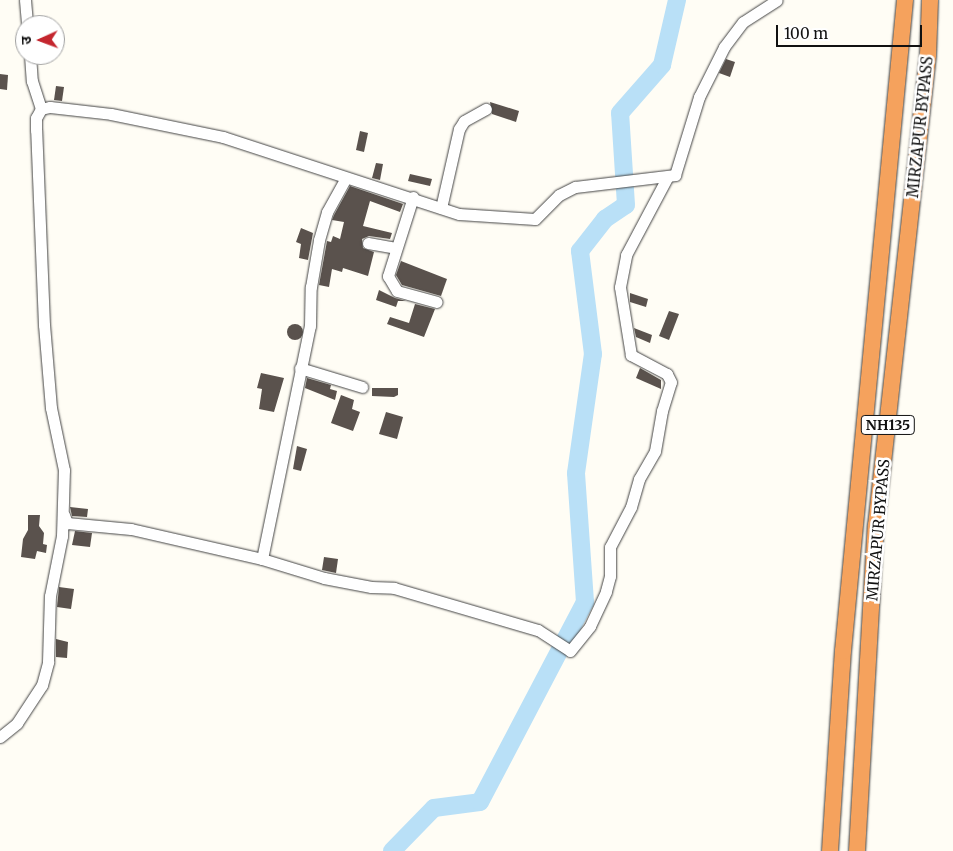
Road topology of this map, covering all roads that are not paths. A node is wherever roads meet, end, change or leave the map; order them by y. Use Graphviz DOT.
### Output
graph roads {
  1 [pos="25,0"];
  2 [pos="777,0"];
  3 [pos="905,0"];
  4 [pos="930,0"];
  5 [pos="26,15"];
  6 [pos="31,65"];
  7 [pos="41,109"];
  8 [pos="486,109"];
  9 [pos="346,178"];
  10 [pos="667,178"];
  11 [pos="413,197"];
  12 [pos="441,208"];
  13 [pos="368,243"];
  14 [pos="396,248"];
  15 [pos="437,302"];
  16 [pos="300,368"];
  17 [pos="362,386"];
  18 [pos="64,515"];
  19 [pos="262,559"];
  20 [pos="0,737"];
  21 [pos="830,851"];
  22 [pos="857,851"];
  1 -- 5 [label="street"];
  2 -- 10 [label="street"];
  3 -- 21 [label="highway, NH135"];
  4 -- 22 [label="highway, MIRZAPUR BYPASS / NH135"];
  6 -- 7 [label="street"];
  7 -- 9 [label="street"];
  7 -- 18 [label="street"];
  8 -- 12 [label="street"];
  9 -- 11 [label="street"];
  9 -- 16 [label="street"];
  10 -- 12 [label="street"];
  10 -- 19 [label="street"];
  11 -- 12 [label="street"];
  11 -- 14 [label="street"];
  13 -- 14 [label="street"];
  14 -- 15 [label="street"];
  16 -- 17 [label="street"];
  16 -- 19 [label="street"];
  18 -- 19 [label="street"];
  18 -- 20 [label="street"];
}
